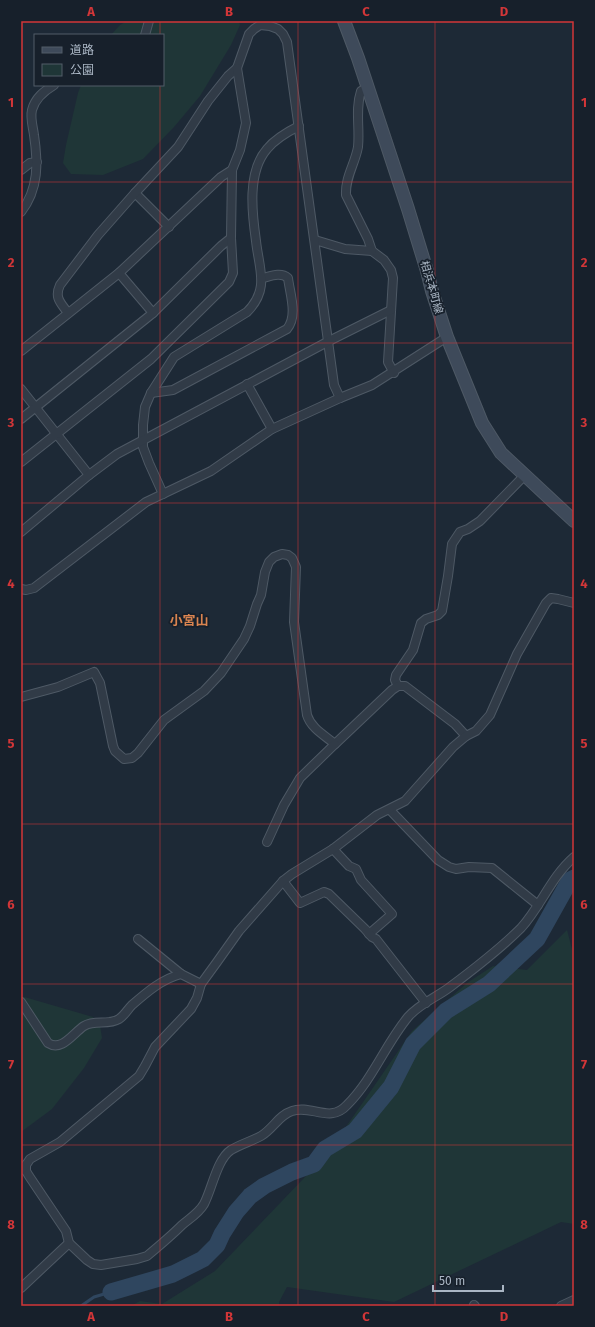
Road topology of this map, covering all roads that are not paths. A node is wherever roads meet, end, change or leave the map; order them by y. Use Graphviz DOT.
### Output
graph roads {
  1 [pos="149,21"];
  2 [pos="344,21"];
  3 [pos="145,34"];
  4 [pos="237,68"];
  5 [pos="52,86"];
  6 [pos="367,88"];
  7 [pos="299,126"];
  8 [pos="37,162"];
  9 [pos="21,170"];
  10 [pos="232,170"];
  11 [pos="135,193"];
  12 [pos="21,212"];
  13 [pos="169,227"];
  14 [pos="231,238"];
  15 [pos="315,240"];
  16 [pos="372,251"];
  17 [pos="119,274"];
  18 [pos="262,278"];
  19 [pos="391,310"];
  20 [pos="153,313"];
  21 [pos="68,314"];
  22 [pos="447,337"];
  23 [pos="329,341"];
  24 [pos="21,351"];
  25 [pos="394,373"];
  26 [pos="247,384"];
  27 [pos="21,390"];
  28 [pos="151,393"];
  29 [pos="340,398"];
  30 [pos="36,407"];
  31 [pos="21,419"];
  32 [pos="272,429"];
  33 [pos="56,433"];
  34 [pos="143,440"];
  35 [pos="21,462"];
  36 [pos="90,475"];
  37 [pos="524,476"];
  38 [pos="163,494"];
  39 [pos="574,521"];
  40 [pos="21,532"];
  41 [pos="21,589"];
  42 [pos="574,603"];
  43 [pos="398,686"];
  44 [pos="21,697"];
  45 [pos="466,736"];
  46 [pos="335,744"];
  47 [pos="390,810"];
  48 [pos="267,842"];
  49 [pos="333,849"];
  50 [pos="574,857"];
  51 [pos="284,881"];
  52 [pos="538,905"];
  53 [pos="369,934"];
  54 [pos="138,939"];
  55 [pos="181,974"];
  56 [pos="201,984"];
  57 [pos="21,1002"];
  58 [pos="426,1003"];
  59 [pos="23,1167"];
  60 [pos="69,1243"];
  61 [pos="21,1288"];
  62 [pos="571,1303"];
  63 [pos="561,1306"];
  1 -- 3 [label="street"];
  2 -- 6 [label="main road, 相浜本町線"];
  4 -- 7 [label="street"];
  4 -- 10 [label="street"];
  4 -- 11 [label="street"];
  5 -- 8 [label="street"];
  6 -- 16 [label="street"];
  6 -- 22 [label="main road, 相浜本町線"];
  7 -- 15 [label="street"];
  7 -- 18 [label="street"];
  8 -- 9 [label="street"];
  8 -- 12 [label="street"];
  10 -- 13 [label="street"];
  10 -- 14 [label="street"];
  11 -- 13 [label="street"];
  11 -- 21 [label="street"];
  13 -- 17 [label="street"];
  14 -- 20 [label="street"];
  14 -- 33 [label="street"];
  15 -- 16 [label="street"];
  15 -- 23 [label="street"];
  16 -- 19 [label="street"];
  17 -- 20 [label="street"];
  17 -- 21 [label="street"];
  18 -- 28 [label="street"];
  18 -- 28 [label="street"];
  19 -- 23 [label="street"];
  19 -- 25 [label="street"];
  20 -- 30 [label="street"];
  21 -- 24 [label="street"];
  22 -- 25 [label="street"];
  22 -- 37 [label="main road, 相浜本町線"];
  23 -- 26 [label="street"];
  23 -- 29 [label="street"];
  25 -- 29 [label="street"];
  26 -- 32 [label="street"];
  26 -- 34 [label="street"];
  27 -- 30 [label="street"];
  28 -- 34 [label="street"];
  29 -- 32 [label="street"];
  30 -- 31 [label="street"];
  30 -- 33 [label="street"];
  32 -- 38 [label="street"];
  33 -- 35 [label="street"];
  33 -- 36 [label="street"];
  34 -- 36 [label="street"];
  34 -- 38 [label="street"];
  36 -- 40 [label="street"];
  37 -- 39 [label="main road, 相浜本町線"];
  37 -- 43 [label="street"];
  38 -- 41 [label="street"];
  42 -- 45 [label="street"];
  43 -- 45 [label="street"];
  43 -- 46 [label="street"];
  44 -- 46 [label="street"];
  45 -- 47 [label="street"];
  46 -- 48 [label="street"];
  47 -- 49 [label="street"];
  47 -- 52 [label="street"];
  49 -- 51 [label="street"];
  49 -- 53 [label="street"];
  50 -- 52 [label="street"];
  51 -- 53 [label="street"];
  51 -- 56 [label="street"];
  52 -- 58 [label="street"];
  53 -- 58 [label="street"];
  54 -- 55 [label="street"];
  55 -- 56 [label="street"];
  55 -- 57 [label="street"];
  56 -- 59 [label="street"];
  58 -- 60 [label="street"];
  59 -- 60 [label="street"];
  60 -- 61 [label="street"];
  62 -- 63 [label="street"];
}
